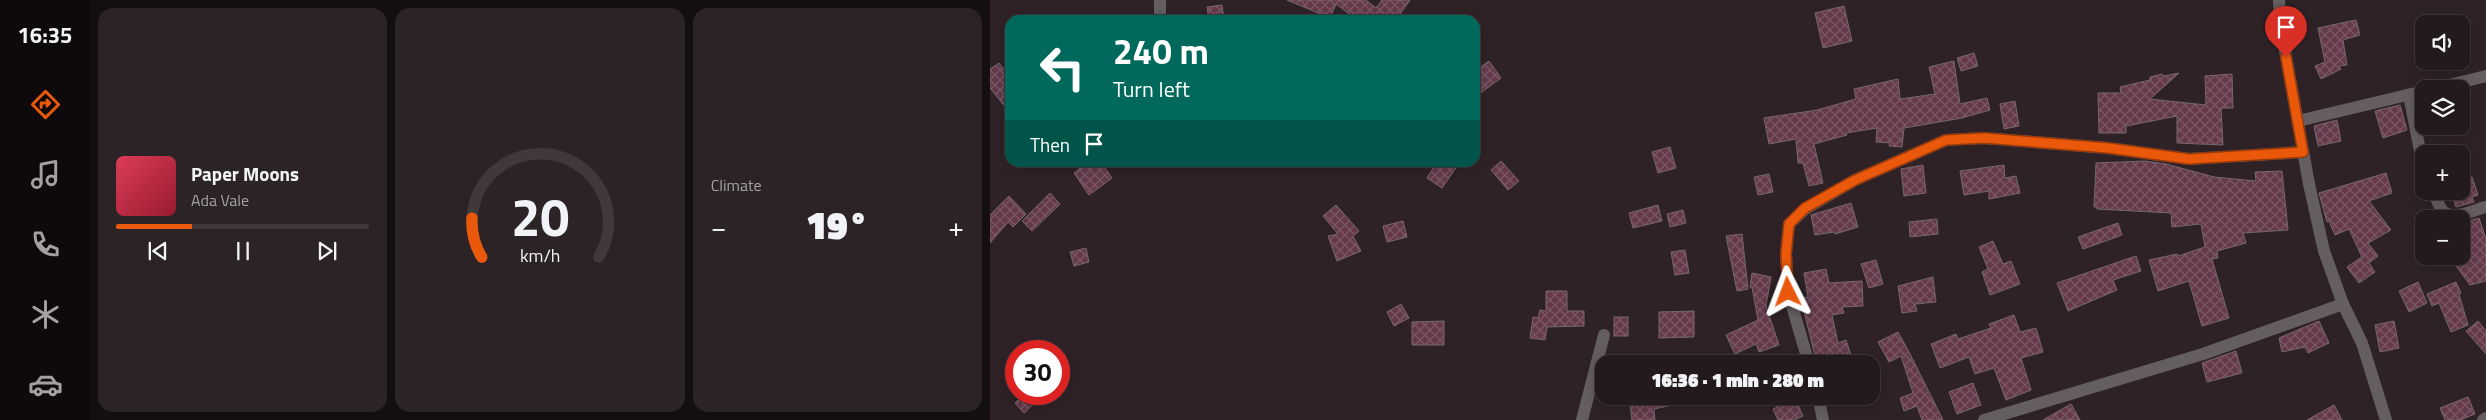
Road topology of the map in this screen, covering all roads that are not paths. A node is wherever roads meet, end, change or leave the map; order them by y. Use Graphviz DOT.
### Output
graph roads {
  1 [pos="1160,0"];
  2 [pos="2279,0"];
  3 [pos="1160,15"];
  4 [pos="2486,76"];
  5 [pos="2470,80"];
  6 [pos="2415,93"];
  7 [pos="2409,94"];
  8 [pos="2298,121"];
  9 [pos="2419,145"];
  10 [pos="2303,152"];
  11 [pos="2437,200"];
  12 [pos="2485,206"];
  13 [pos="2343,304"];
  14 [pos="1604,335"];
  15 [pos="1806,355"];
  16 [pos="1820,405"];
  17 [pos="1582,420"];
  18 [pos="1823,420"];
  19 [pos="1984,420"];
  20 [pos="2386,420"];
  1 -- 3 [label="street"];
  2 -- 8 [label="street"];
  4 -- 5 [label="street"];
  6 -- 7 [label="street"];
  7 -- 8 [label="street"];
  7 -- 9 [label="street"];
  8 -- 10 [label="street"];
  10 -- 13 [label="street"];
  10 -- 15 [label="street"];
  11 -- 12 [label="street"];
  13 -- 19 [label="street"];
  13 -- 20 [label="street"];
  14 -- 17 [label="street"];
  16 -- 18 [label="street"];
}
